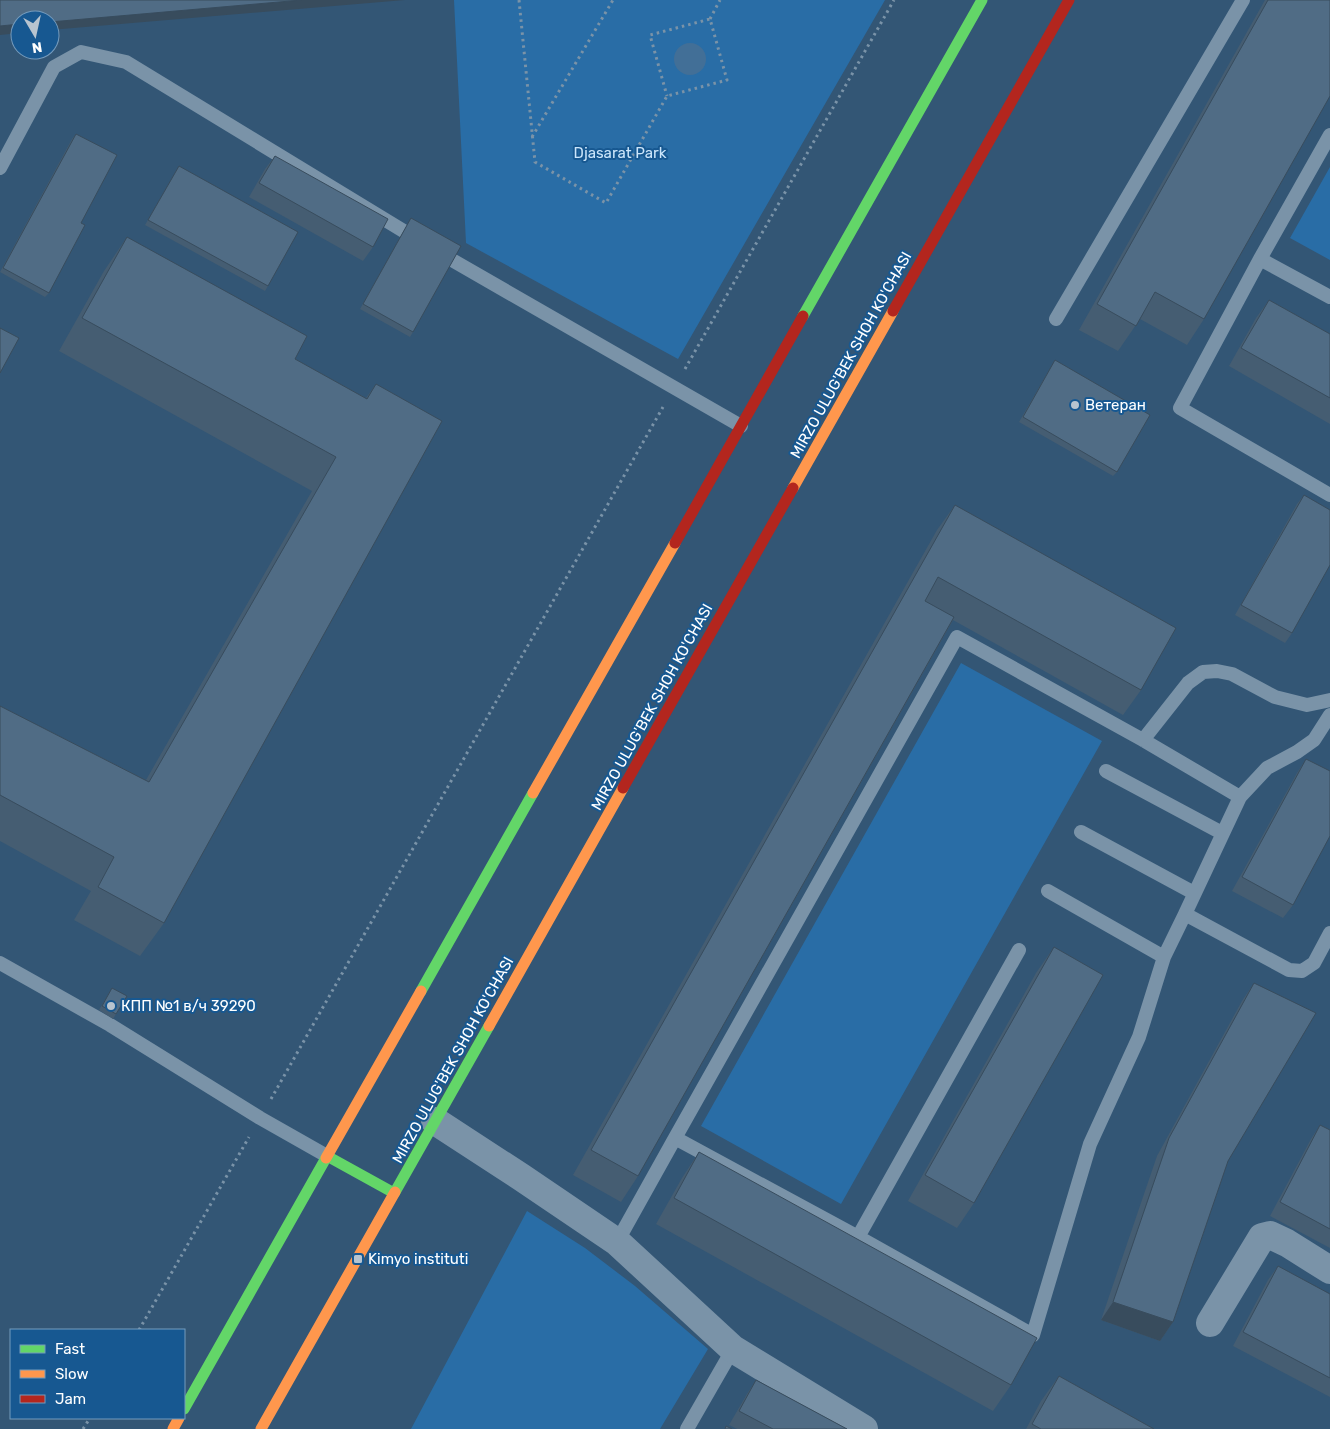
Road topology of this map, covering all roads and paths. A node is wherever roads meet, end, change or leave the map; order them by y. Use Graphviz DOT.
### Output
graph roads {
  1 [pos="519,0"];
  2 [pos="613,0"];
  3 [pos="720,0"];
  4 [pos="894,0"];
  5 [pos="982,0"];
  6 [pos="1069,0"];
  7 [pos="1243,0"];
  8 [pos="710,19"];
  9 [pos="667,96"];
  10 [pos="1330,135"];
  11 [pos="532,138"];
  12 [pos="0,168"];
  13 [pos="1260,258"];
  14 [pos="1330,297"];
  15 [pos="1056,319"];
  16 [pos="674,387"];
  17 [pos="741,426"];
  18 [pos="1330,495"];
  19 [pos="1330,700"];
  20 [pos="1330,715"];
  21 [pos="1143,740"];
  22 [pos="1106,771"];
  23 [pos="1240,797"];
  24 [pos="1081,832"];
  25 [pos="1222,833"];
  26 [pos="1048,891"];
  27 [pos="1194,893"];
  28 [pos="1185,914"];
  29 [pos="1330,933"];
  30 [pos="1019,950"];
  31 [pos="1164,957"];
  32 [pos="0,963"];
  33 [pos="260,1118"];
  34 [pos="435,1121"];
  35 [pos="675,1138"];
  36 [pos="327,1156"];
  37 [pos="394,1194"];
  38 [pos="858,1237"];
  39 [pos="617,1242"];
  40 [pos="1330,1270"];
  41 [pos="1210,1323"];
  42 [pos="141,1329"];
  43 [pos="733,1349"];
  44 [pos="185,1407"];
  45 [pos="261,1429"];
  46 [pos="687,1429"];
  47 [pos="864,1429"];
  1 -- 11 [label="path"];
  2 -- 11 [label="path"];
  3 -- 8 [label="path"];
  4 -- 16 [label="path"];
  5 -- 17 [label="main road"];
  6 -- 34 [label="main road, MIRZO ULUG'BEK SHOH KO'CHASI"];
  7 -- 15 [label="lane"];
  8 -- 9 [label="path"];
  8 -- 9 [label="path"];
  9 -- 11 [label="path"];
  10 -- 13 [label="lane"];
  12 -- 16 [label="lane"];
  13 -- 14 [label="lane"];
  13 -- 18 [label="lane"];
  16 -- 17 [label="lane"];
  16 -- 33 [label="path"];
  17 -- 36 [label="main road"];
  19 -- 21 [label="lane"];
  20 -- 23 [label="lane"];
  21 -- 23 [label="lane"];
  21 -- 35 [label="lane"];
  22 -- 25 [label="lane"];
  23 -- 25 [label="lane"];
  24 -- 27 [label="lane"];
  25 -- 27 [label="lane"];
  26 -- 31 [label="lane"];
  27 -- 28 [label="lane"];
  28 -- 29 [label="lane"];
  28 -- 31 [label="lane"];
  30 -- 38 [label="lane"];
  31 -- 38 [label="lane"];
  32 -- 33 [label="lane"];
  33 -- 36 [label="lane"];
  33 -- 42 [label="path"];
  34 -- 37 [label="main road, MIRZO ULUG'BEK SHOH KO'CHASI"];
  34 -- 39 [label="street"];
  35 -- 38 [label="lane"];
  35 -- 39 [label="lane"];
  36 -- 37 [label="main road"];
  36 -- 44 [label="main road"];
  37 -- 45 [label="main road, MIRZO ULUG'BEK SHOH KO'CHASI"];
  39 -- 43 [label="street"];
  40 -- 41 [label="street"];
  43 -- 46 [label="lane"];
  43 -- 47 [label="street"];
}
